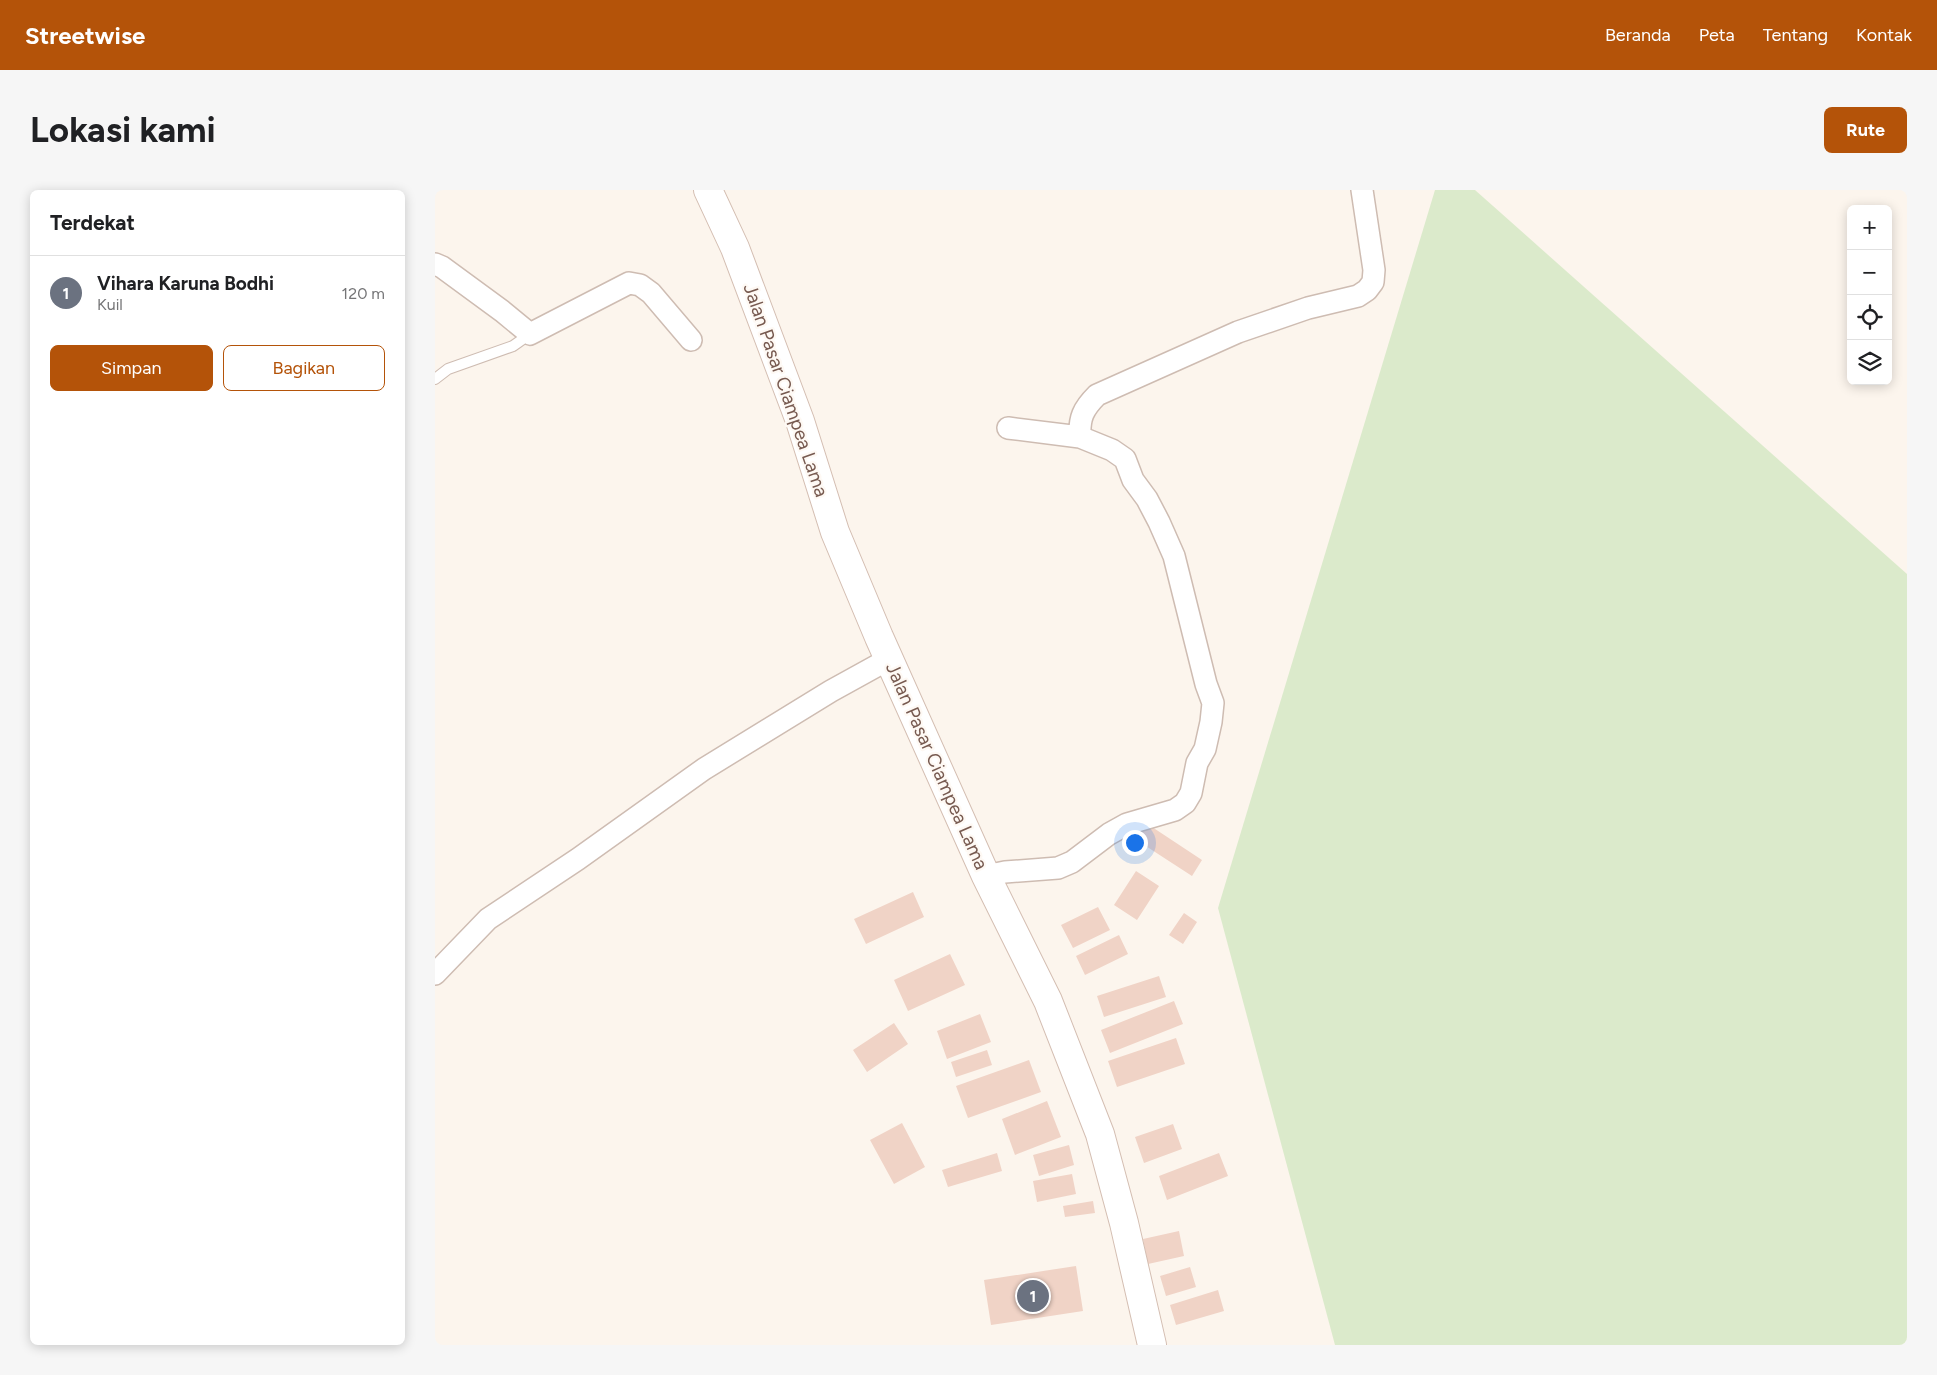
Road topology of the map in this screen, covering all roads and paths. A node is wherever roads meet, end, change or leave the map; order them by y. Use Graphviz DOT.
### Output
graph roads {
  1 [pos="708,190"];
  2 [pos="1362,190"];
  3 [pos="435,264"];
  4 [pos="530,334"];
  5 [pos="691,340"];
  6 [pos="435,379"];
  7 [pos="1008,428"];
  8 [pos="1080,438"];
  9 [pos="889,659"];
  10 [pos="986,876"];
  11 [pos="435,974"];
  12 [pos="1152,1345"];
  1 -- 9 [label="main road, Jalan Pasar Ciampea Lama"];
  2 -- 8 [label="street"];
  3 -- 4 [label="street"];
  4 -- 5 [label="street"];
  4 -- 6 [label="lane"];
  7 -- 8 [label="street"];
  8 -- 10 [label="street"];
  9 -- 10 [label="main road, Jalan Pasar Ciampea Lama"];
  9 -- 11 [label="street"];
  10 -- 12 [label="main road, Jalan Pasar Ciampea Lama"];
}
